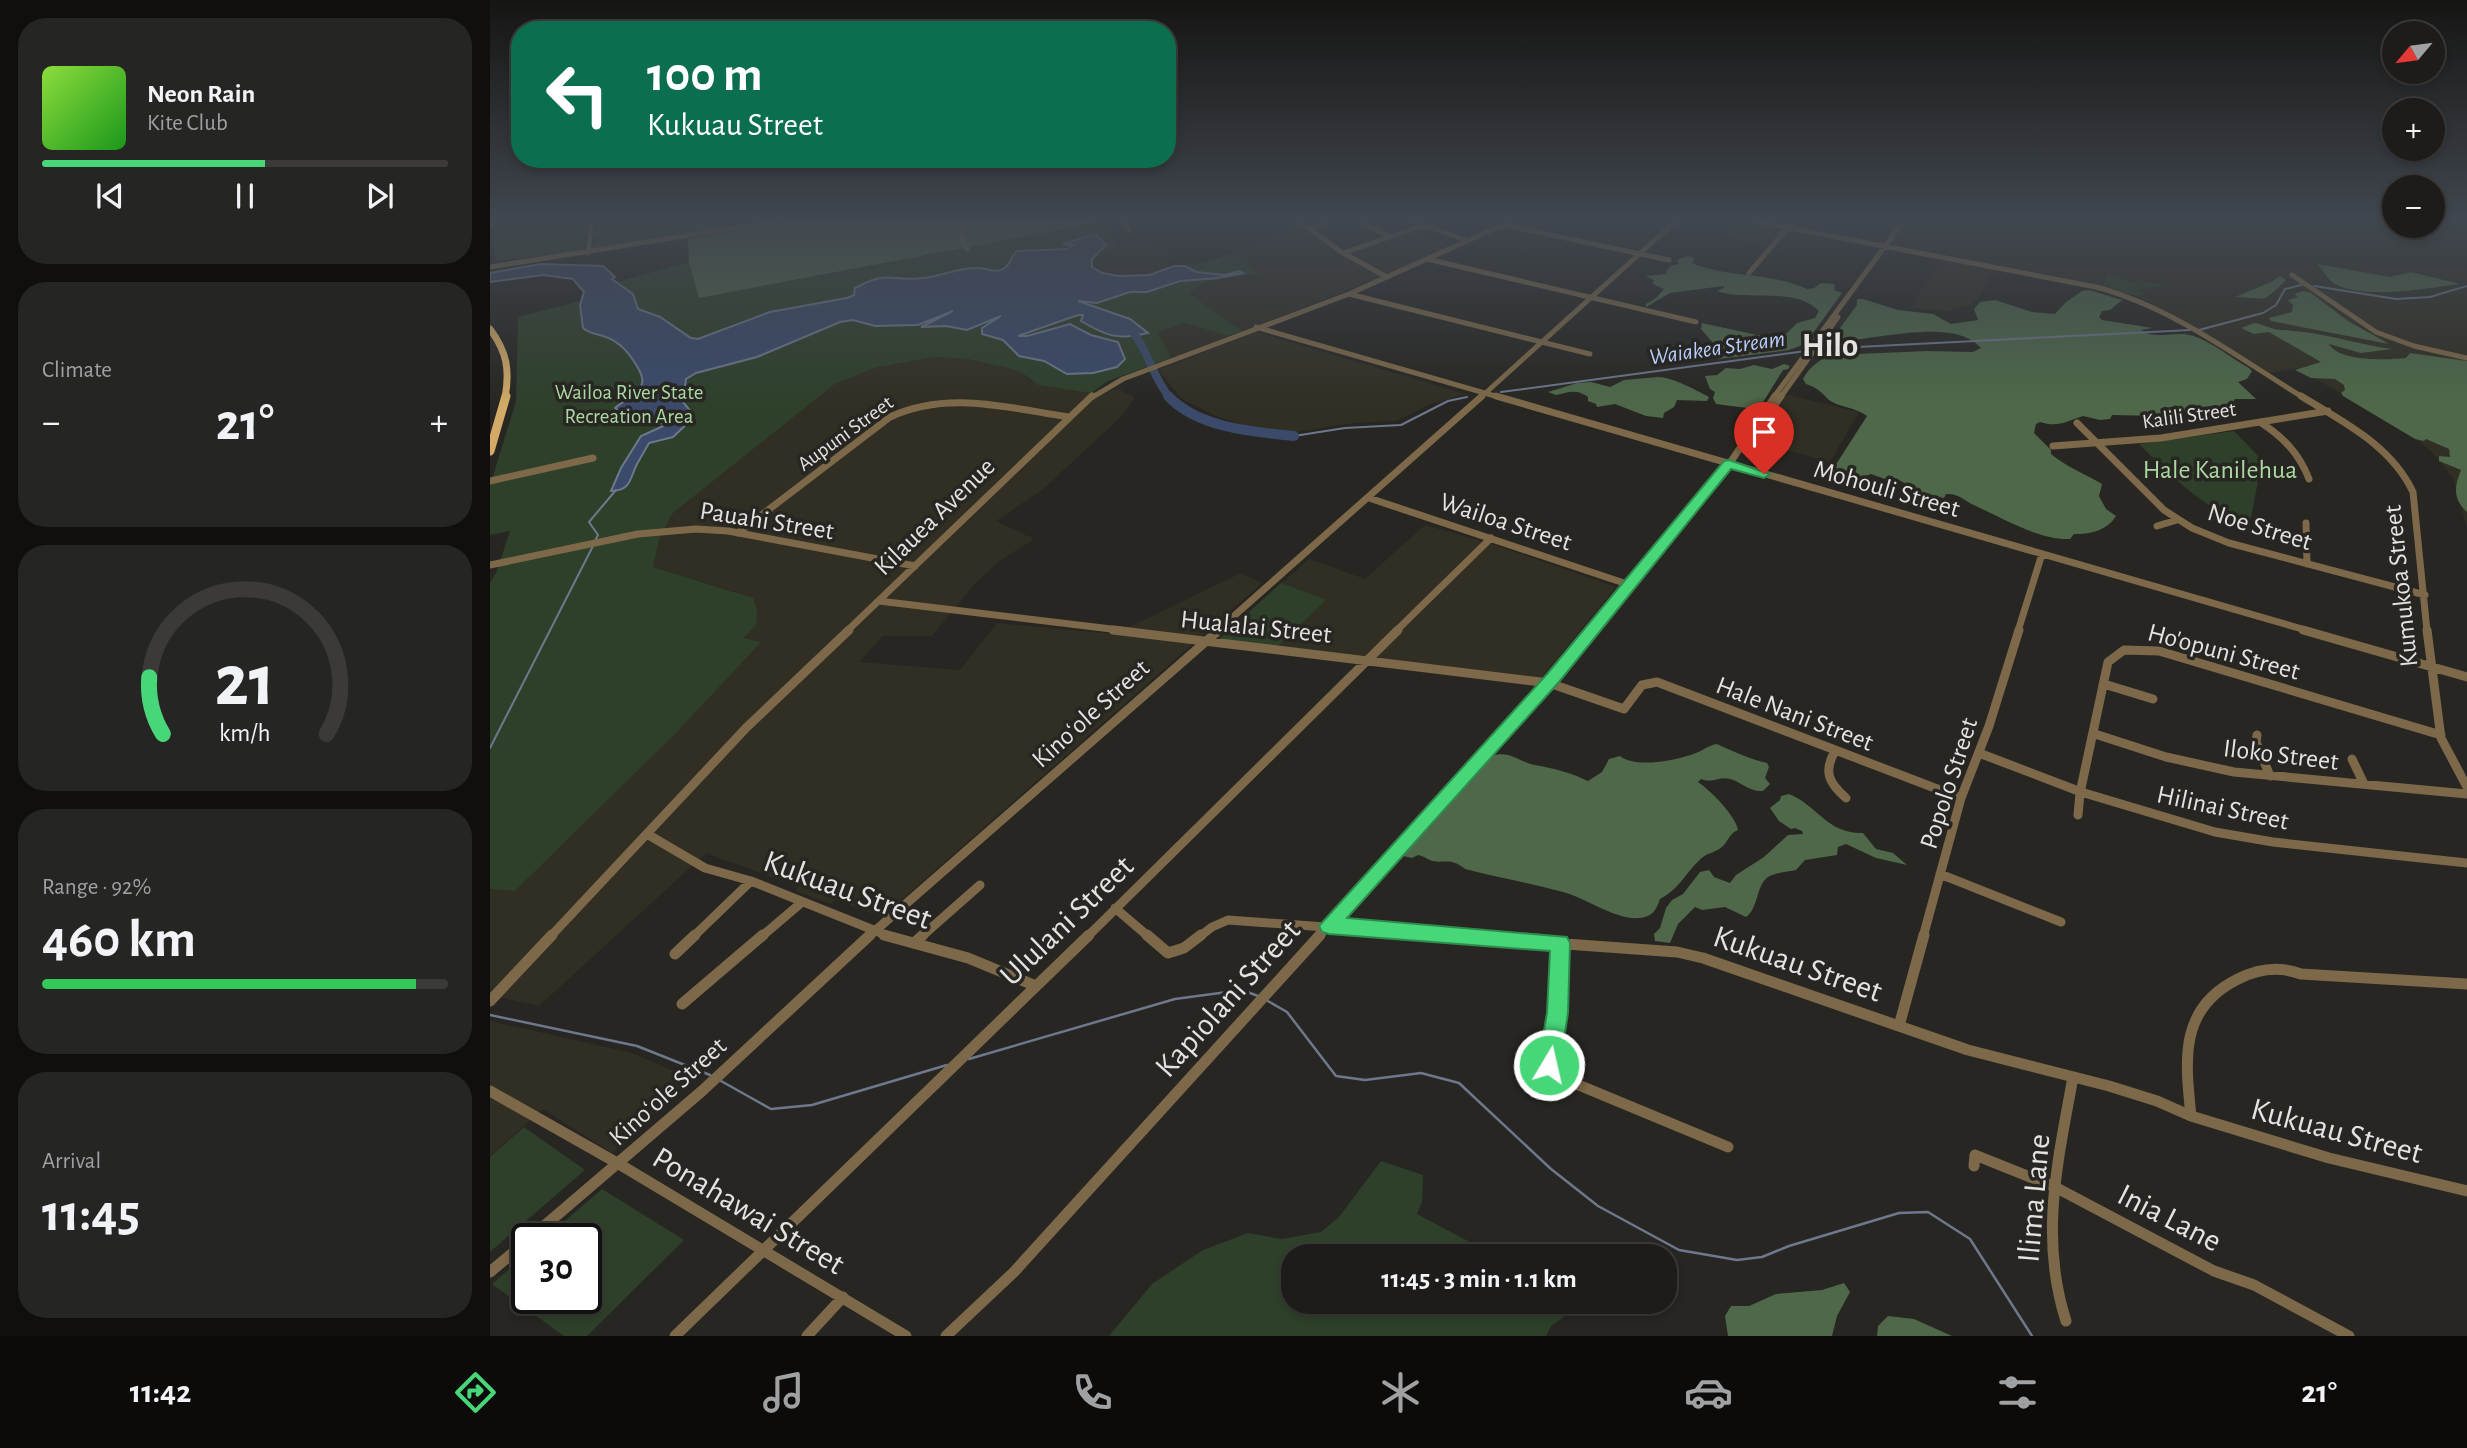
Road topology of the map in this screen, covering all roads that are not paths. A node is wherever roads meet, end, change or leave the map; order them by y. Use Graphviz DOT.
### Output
graph roads {
  1 [pos="1377,281"];
  2 [pos="1523,281"];
  3 [pos="1609,281"];
  4 [pos="1857,281"];
  5 [pos="1863,281"];
  6 [pos="2063,281"];
  7 [pos="2304,281"];
  8 [pos="1349,294"];
  9 [pos="1591,297"];
  10 [pos="1696,322"];
  11 [pos="1256,327"];
  12 [pos="490,329"];
  13 [pos="1542,342"];
  14 [pos="1590,354"];
  15 [pos="2467,358"];
  16 [pos="1484,394"];
  17 [pos="2328,411"];
  18 [pos="1069,417"];
  19 [pos="2260,422"];
  20 [pos="2077,423"];
  21 [pos="1755,428"];
  22 [pos="2098,443"];
  23 [pos="2053,446"];
  24 [pos="490,451"];
  25 [pos="593,458"];
  26 [pos="1729,464"];
  27 [pos="2309,480"];
  28 [pos="490,481"];
  29 [pos="1369,498"];
  30 [pos="2177,520"];
  31 [pos="2306,523"];
  32 [pos="2157,526"];
  33 [pos="738,533"];
  34 [pos="1490,538"];
  35 [pos="2042,554"];
  36 [pos="2308,564"];
  37 [pos="490,565"];
  38 [pos="915,566"];
  39 [pos="1630,585"];
  40 [pos="2425,595"];
  41 [pos="878,601"];
  42 [pos="1203,643"];
  43 [pos="1366,660"];
  44 [pos="2432,667"];
  45 [pos="2467,677"];
  46 [pos="1549,683"];
  47 [pos="2104,684"];
  48 [pos="2154,699"];
  49 [pos="1624,709"];
  50 [pos="2095,734"];
  51 [pos="2257,735"];
  52 [pos="2441,735"];
  53 [pos="1835,751"];
  54 [pos="1979,753"];
  55 [pos="2352,760"];
  56 [pos="2270,776"];
  57 [pos="2364,785"];
  58 [pos="2467,787"];
  59 [pos="2081,792"];
  60 [pos="2467,794"];
  61 [pos="1846,798"];
  62 [pos="1961,798"];
  63 [pos="2078,814"];
  64 [pos="647,834"];
  65 [pos="2467,863"];
  66 [pos="1940,874"];
  67 [pos="751,881"];
  68 [pos="980,885"];
  69 [pos="801,903"];
  70 [pos="1115,908"];
  71 [pos="2062,922"];
  72 [pos="1329,926"];
  73 [pos="873,932"];
  74 [pos="914,943"];
  75 [pos="1560,943"];
  76 [pos="675,954"];
  77 [pos="2467,984"];
  78 [pos="1036,986"];
  79 [pos="490,1001"];
  80 [pos="682,1004"];
  81 [pos="1899,1026"];
  82 [pos="2073,1077"];
  83 [pos="490,1091"];
  84 [pos="2191,1116"];
  85 [pos="1728,1147"];
  86 [pos="619,1164"];
  87 [pos="1974,1166"];
  88 [pos="2055,1187"];
  89 [pos="2467,1191"];
  90 [pos="548,1223"];
  91 [pos="763,1251"];
  92 [pos="511,1254"];
  93 [pos="490,1272"];
  94 [pos="843,1297"];
  95 [pos="2066,1321"];
  96 [pos="675,1336"];
  97 [pos="807,1336"];
  98 [pos="906,1336"];
  99 [pos="946,1336"];
  100 [pos="2349,1336"];
  1 -- 8 [label="street, Kilauea Avenue"];
  2 -- 9 [label="street"];
  3 -- 9 [label="street, Kinoʻole Street"];
  4 -- 21 [label="street, Kapiolani Street"];
  5 -- 21 [label="street, Kapiolani Street"];
  6 -- 17 [label="street, Kumukoa Street"];
  7 -- 15 [label="street"];
  8 -- 11 [label="street, Kilauea Avenue"];
  8 -- 13 [label="street"];
  9 -- 10 [label="street"];
  9 -- 13 [label="street, Kinoʻole Street"];
  11 -- 16 [label="street, Mohouli Street"];
  11 -- 18 [label="street, Kilauea Avenue"];
  12 -- 24 [label="main road"];
  13 -- 14 [label="street"];
  13 -- 16 [label="street, Kinoʻole Street"];
  16 -- 26 [label="street, Mohouli Street"];
  16 -- 29 [label="street, Kinoʻole Street"];
  17 -- 19 [label="street, Kalili Street"];
  17 -- 40 [label="street, Kumukoa Street"];
  18 -- 33 [label="street, Aupuni Street"];
  18 -- 38 [label="street, Kilauea Avenue"];
  19 -- 22 [label="street, Kalili Street"];
  19 -- 27 [label="street"];
  20 -- 22 [label="street, Noe Street"];
  21 -- 26 [label="street, Kapiolani Street"];
  22 -- 23 [label="street, Kalili Street"];
  22 -- 30 [label="street, Noe Street"];
  25 -- 28 [label="street"];
  26 -- 35 [label="street, Mohouli Street"];
  26 -- 39 [label="street, Kapiolani Street"];
  29 -- 34 [label="street, Wailoa Street"];
  29 -- 42 [label="street, Kinoʻole Street"];
  30 -- 32 [label="street"];
  30 -- 36 [label="street, Noe Street"];
  31 -- 36 [label="street"];
  33 -- 37 [label="street, Pauahi Street"];
  33 -- 38 [label="street, Pauahi Street"];
  34 -- 39 [label="street, Wailoa Street"];
  34 -- 43 [label="street, Ululani Street"];
  35 -- 44 [label="street, Mohouli Street"];
  35 -- 54 [label="street, Popolo Street"];
  36 -- 40 [label="street, Noe Street"];
  38 -- 41 [label="street, Kilauea Avenue"];
  39 -- 46 [label="street, Kapiolani Street"];
  40 -- 44 [label="street, Kumukoa Street"];
  41 -- 42 [label="street, Hualalai Street"];
  41 -- 64 [label="street, Kilauea Avenue"];
  42 -- 43 [label="street, Hualalai Street"];
  42 -- 73 [label="street, Kinoʻole Street"];
  43 -- 46 [label="street, Hualalai Street"];
  43 -- 70 [label="street, Ululani Street"];
  44 -- 45 [label="street, Mohouli Street"];
  44 -- 52 [label="street, Kumukoa Street"];
  46 -- 49 [label="street, Hualalai Street"];
  46 -- 72 [label="street, Kapiolani Street"];
  47 -- 48 [label="street"];
  47 -- 50 [label="street, Ho'opuni Street"];
  47 -- 52 [label="street, Ho'opuni Street"];
  49 -- 53 [label="street, Hale Nani Street"];
  50 -- 56 [label="street, Iloko Street"];
  50 -- 59 [label="street, Ho'opuni Street"];
  51 -- 56 [label="street"];
  52 -- 58 [label="street, Kumukoa Street"];
  53 -- 61 [label="street"];
  53 -- 62 [label="street, Hale Nani Street"];
  54 -- 59 [label="street, Hilinai Street"];
  54 -- 62 [label="street, Popolo Street"];
  55 -- 57 [label="street"];
  56 -- 57 [label="street, Iloko Street"];
  57 -- 60 [label="street, Iloko Street"];
  59 -- 63 [label="street, Ho'opuni Street"];
  59 -- 65 [label="street, Hilinai Street"];
  62 -- 66 [label="street, Popolo Street"];
  64 -- 67 [label="street, Kukuau Street"];
  64 -- 79 [label="street, Kilauea Avenue"];
  66 -- 71 [label="street"];
  66 -- 81 [label="street, Popolo Street"];
  67 -- 69 [label="street, Kukuau Street"];
  67 -- 76 [label="street"];
  68 -- 74 [label="street"];
  69 -- 73 [label="street, Kukuau Street"];
  69 -- 80 [label="street"];
  70 -- 72 [label="street, Kukuau Street"];
  70 -- 78 [label="street, Ululani Street"];
  72 -- 75 [label="street, Kukuau Street"];
  72 -- 99 [label="street, Kapiolani Street"];
  73 -- 74 [label="street, Kukuau Street"];
  73 -- 86 [label="street, Kinoʻole Street"];
  74 -- 78 [label="street, Kukuau Street"];
  75 -- 81 [label="street, Kukuau Street"];
  75 -- 85 [label="street"];
  77 -- 84 [label="street"];
  78 -- 91 [label="street, Ululani Street"];
  81 -- 82 [label="street, Kukuau Street"];
  82 -- 84 [label="street, Kukuau Street"];
  82 -- 88 [label="street, Ilima Lane"];
  83 -- 86 [label="street, Ponahawai Street"];
  84 -- 89 [label="street, Kukuau Street"];
  86 -- 90 [label="street, Kinoʻole Street"];
  86 -- 91 [label="street, Ponahawai Street"];
  87 -- 88 [label="street, Inia Lane"];
  88 -- 95 [label="street, Ilima Lane"];
  88 -- 100 [label="street, Inia Lane"];
  91 -- 94 [label="street, Ponahawai Street"];
  91 -- 96 [label="street, Ululani Street"];
  92 -- 93 [label="street, Kinoʻole Street"];
  94 -- 97 [label="street"];
  94 -- 98 [label="street, Ponahawai Street"];
}
